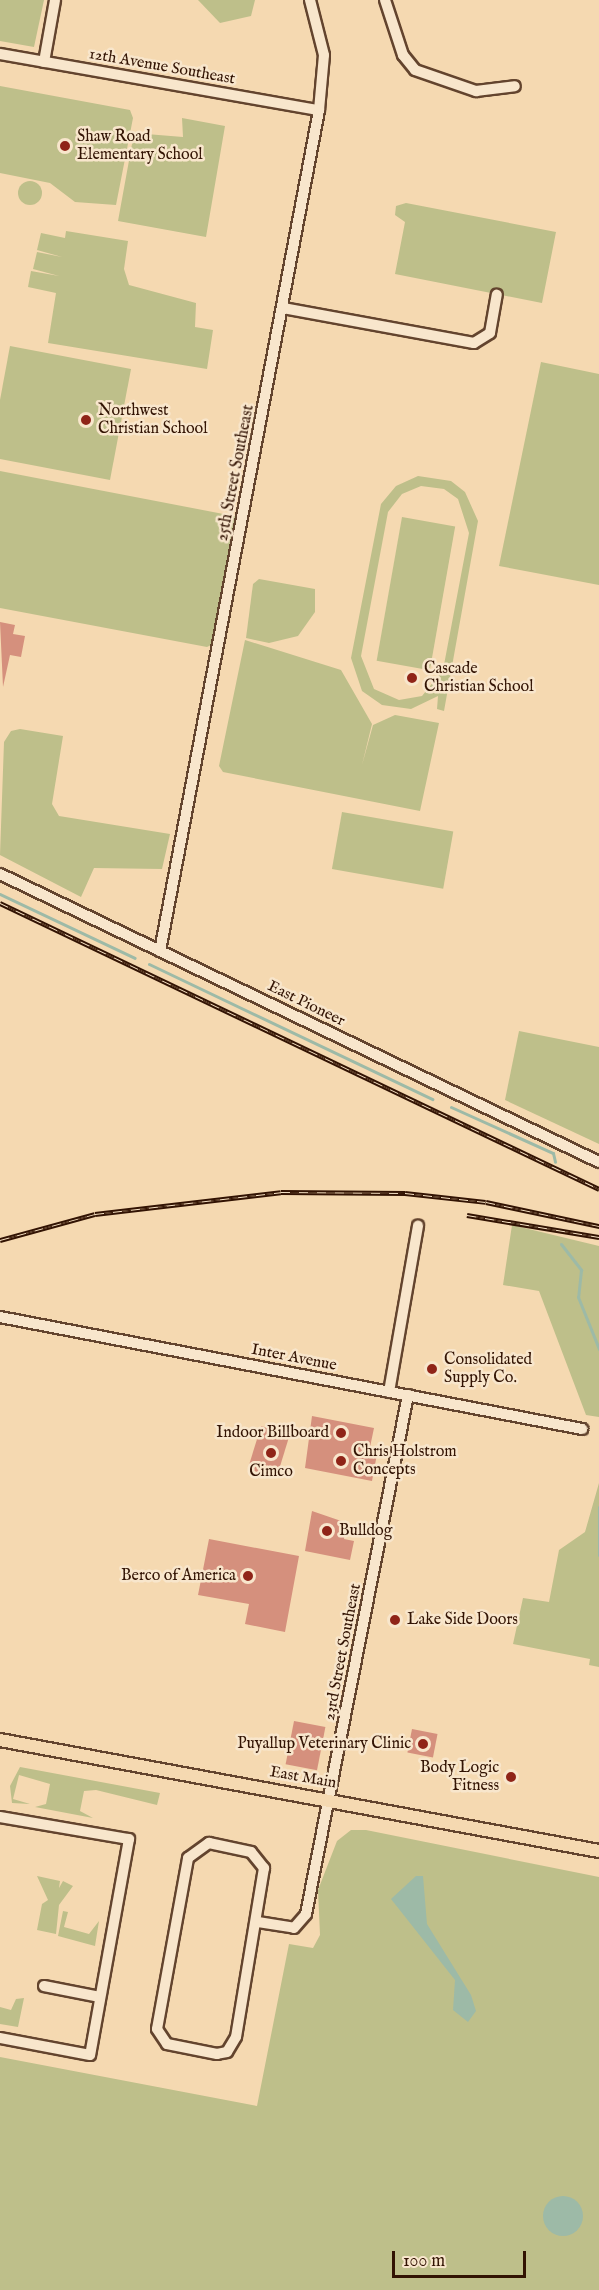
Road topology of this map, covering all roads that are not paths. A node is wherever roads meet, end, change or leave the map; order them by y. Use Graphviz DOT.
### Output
graph roads {
  1 [pos="56,0"];
  2 [pos="310,0"];
  3 [pos="385,0"];
  4 [pos="0,54"];
  5 [pos="44,62"];
  6 [pos="515,86"];
  7 [pos="319,110"];
  8 [pos="497,295"];
  9 [pos="282,308"];
  10 [pos="0,874"];
  11 [pos="160,951"];
  12 [pos="599,1162"];
  13 [pos="418,1226"];
  14 [pos="0,1317"];
  15 [pos="389,1392"];
  16 [pos="408,1395"];
  17 [pos="582,1429"];
  18 [pos="0,1740"];
  19 [pos="330,1799"];
  20 [pos="0,1817"];
  21 [pos="599,1851"];
  22 [pos="258,1922"];
  23 [pos="44,1986"];
  24 [pos="100,1997"];
  25 [pos="0,2038"];
  1 -- 5 [label="street"];
  2 -- 7 [label="street, 25th Street Southeast"];
  3 -- 6 [label="street"];
  4 -- 5 [label="street, 12th Avenue Southeast"];
  5 -- 7 [label="street, 12th Avenue Southeast"];
  7 -- 9 [label="street, 25th Street Southeast"];
  8 -- 9 [label="street"];
  9 -- 11 [label="street, 25th Street Southeast"];
  10 -- 11 [label="street, East Pioneer"];
  11 -- 12 [label="street, East Pioneer"];
  13 -- 15 [label="street"];
  14 -- 15 [label="street, Inter Avenue"];
  15 -- 16 [label="street, Inter Avenue"];
  16 -- 17 [label="street, Inter Avenue"];
  16 -- 19 [label="street, 23rd Street Southeast"];
  18 -- 19 [label="main road, East Main"];
  19 -- 21 [label="main road, East Main"];
  19 -- 22 [label="street, 23rd Street Southeast"];
  20 -- 24 [label="street"];
  22 -- 22 [label="street"];
  23 -- 24 [label="street"];
  24 -- 25 [label="street"];
}
